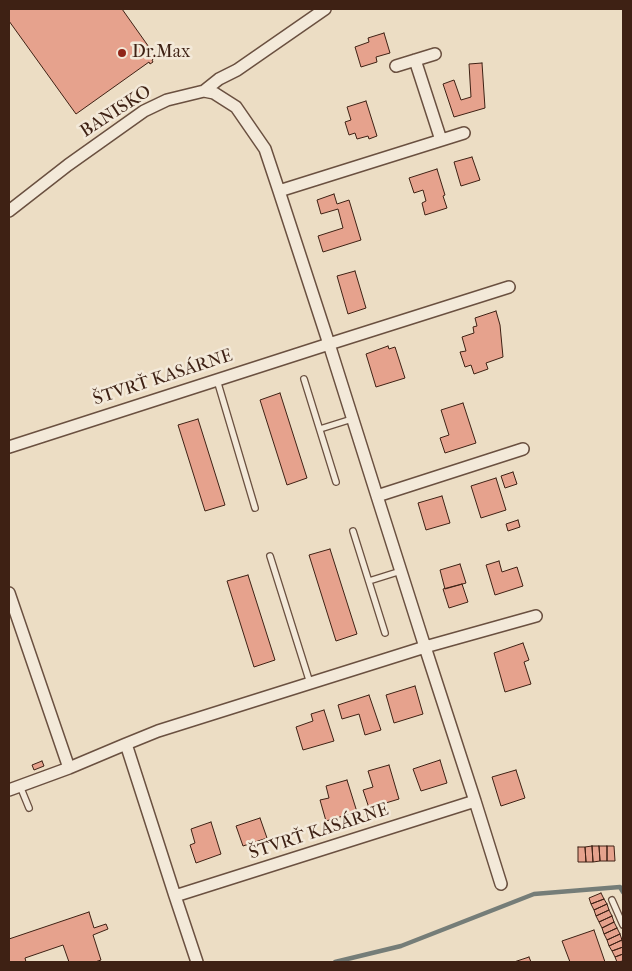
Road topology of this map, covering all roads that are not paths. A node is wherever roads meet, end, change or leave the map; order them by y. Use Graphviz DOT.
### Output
graph roads {
  1 [pos="325,9"];
  2 [pos="436,54"];
  3 [pos="415,60"];
  4 [pos="396,66"];
  5 [pos="204,90"];
  6 [pos="464,133"];
  7 [pos="441,140"];
  8 [pos="279,191"];
  9 [pos="9,211"];
  10 [pos="509,287"];
  11 [pos="329,344"];
  12 [pos="304,379"];
  13 [pos="217,380"];
  14 [pos="352,419"];
  15 [pos="320,429"];
  16 [pos="9,447"];
  17 [pos="523,450"];
  18 [pos="336,482"];
  19 [pos="377,496"];
  20 [pos="255,508"];
  21 [pos="353,531"];
  22 [pos="270,556"];
  23 [pos="401,571"];
  24 [pos="369,581"];
  25 [pos="9,593"];
  26 [pos="536,616"];
  27 [pos="385,633"];
  28 [pos="425,647"];
  29 [pos="310,683"];
  30 [pos="126,744"];
  31 [pos="69,768"];
  32 [pos="14,788"];
  33 [pos="475,801"];
  34 [pos="29,808"];
  35 [pos="502,884"];
  36 [pos="175,896"];
  37 [pos="612,900"];
  38 [pos="623,926"];
  39 [pos="197,962"];
  1 -- 5 [label="street, BANISKO"];
  2 -- 3 [label="street"];
  3 -- 4 [label="street"];
  3 -- 7 [label="street"];
  5 -- 8 [label="street"];
  5 -- 9 [label="street, BANISKO"];
  6 -- 7 [label="street"];
  7 -- 8 [label="street"];
  8 -- 11 [label="street"];
  10 -- 11 [label="street, ŠTVRŤ KASÁRNE"];
  11 -- 13 [label="street, ŠTVRŤ KASÁRNE"];
  11 -- 14 [label="street"];
  12 -- 15 [label="lane"];
  13 -- 16 [label="street, ŠTVRŤ KASÁRNE"];
  13 -- 20 [label="lane"];
  14 -- 15 [label="lane"];
  14 -- 19 [label="street"];
  15 -- 18 [label="lane"];
  17 -- 19 [label="street"];
  19 -- 23 [label="street"];
  21 -- 24 [label="lane"];
  22 -- 29 [label="lane"];
  23 -- 24 [label="lane"];
  23 -- 28 [label="street"];
  24 -- 27 [label="lane"];
  25 -- 31 [label="street"];
  26 -- 28 [label="street"];
  28 -- 29 [label="street"];
  28 -- 33 [label="street"];
  29 -- 30 [label="street"];
  30 -- 31 [label="street"];
  30 -- 36 [label="street"];
  31 -- 32 [label="street"];
  32 -- 34 [label="lane"];
  33 -- 35 [label="street"];
  33 -- 36 [label="street, ŠTVRŤ KASÁRNE"];
  36 -- 39 [label="street"];
  37 -- 38 [label="lane"];
}
